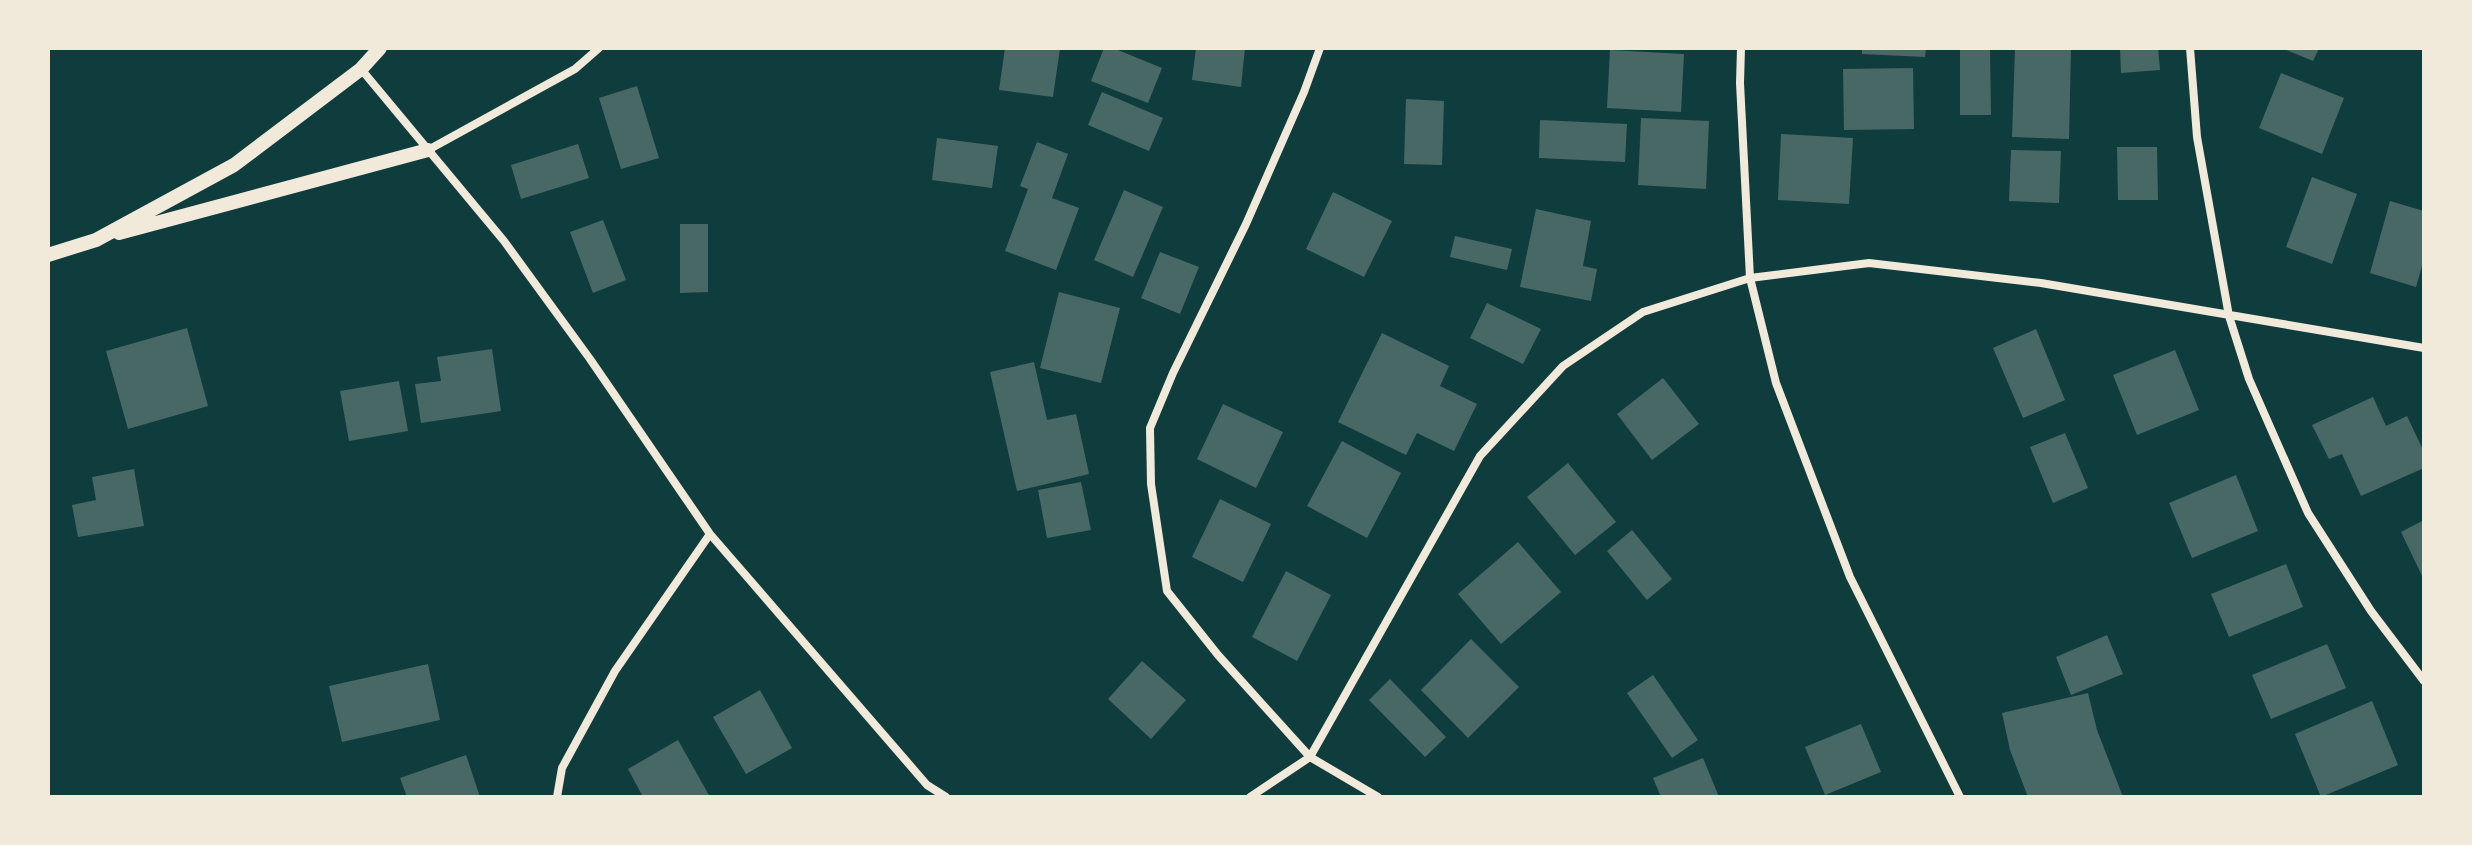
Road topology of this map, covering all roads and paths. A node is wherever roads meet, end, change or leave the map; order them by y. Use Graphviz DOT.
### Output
graph roads {
  1 [pos="380,48"];
  2 [pos="599,48"];
  3 [pos="1320,48"];
  4 [pos="1741,48"];
  5 [pos="2190,48"];
  6 [pos="361,69"];
  7 [pos="428,150"];
  8 [pos="96,240"];
  9 [pos="48,255"];
  10 [pos="1750,278"];
  11 [pos="2229,316"];
  12 [pos="2424,348"];
  13 [pos="710,534"];
  14 [pos="2424,681"];
  15 [pos="1310,757"];
  16 [pos="557,797"];
  17 [pos="946,797"];
  18 [pos="1250,797"];
  19 [pos="1378,797"];
  20 [pos="1960,797"];
  1 -- 6 [label="street"];
  2 -- 7 [label="street"];
  3 -- 15 [label="street"];
  4 -- 10 [label="street"];
  5 -- 11 [label="street"];
  6 -- 7 [label="street"];
  6 -- 8 [label="street"];
  7 -- 8 [label="street"];
  7 -- 13 [label="street"];
  8 -- 9 [label="street"];
  10 -- 11 [label="street"];
  10 -- 15 [label="street"];
  10 -- 20 [label="street"];
  11 -- 12 [label="street"];
  11 -- 14 [label="street"];
  13 -- 16 [label="street"];
  13 -- 17 [label="street"];
  15 -- 18 [label="street"];
  15 -- 19 [label="street"];
}
